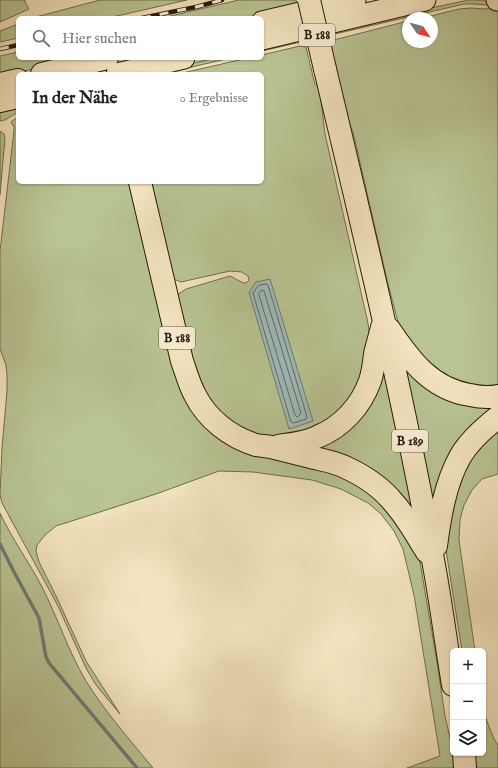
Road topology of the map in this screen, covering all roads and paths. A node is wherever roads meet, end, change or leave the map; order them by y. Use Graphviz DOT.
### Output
graph roads {
  1 [pos="309,0"];
  2 [pos="355,0"];
  3 [pos="425,0"];
  4 [pos="264,22"];
  5 [pos="264,39"];
  6 [pos="99,60"];
  7 [pos="113,60"];
  8 [pos="176,60"];
  9 [pos="50,72"];
  10 [pos="116,72"];
  11 [pos="125,72"];
  12 [pos="16,80"];
  13 [pos="0,84"];
  14 [pos="16,97"];
  15 [pos="0,101"];
  16 [pos="140,184"];
  17 [pos="384,322"];
  18 [pos="498,396"];
  19 [pos="498,417"];
  20 [pos="271,447"];
  21 [pos="434,561"];
  22 [pos="453,684"];
  23 [pos="464,756"];
  24 [pos="465,768"];
  1 -- 17 [label="highway, B 188, bridge"];
  2 -- 4 [label="main road, B 188"];
  3 -- 5 [label="main road, B 188"];
  6 -- 9 [label="highway"];
  7 -- 10 [label="main road"];
  8 -- 11 [label="main road"];
  12 -- 13 [label="highway"];
  14 -- 15 [label="highway"];
  16 -- 20 [label="highway, B 188"];
  17 -- 18 [label="highway, B 188"];
  17 -- 20 [label="highway, B 188"];
  17 -- 21 [label="highway, B 189"];
  19 -- 21 [label="highway"];
  20 -- 21 [label="highway"];
  21 -- 22 [label="highway, B 189"];
  23 -- 24 [label="highway"];
}
